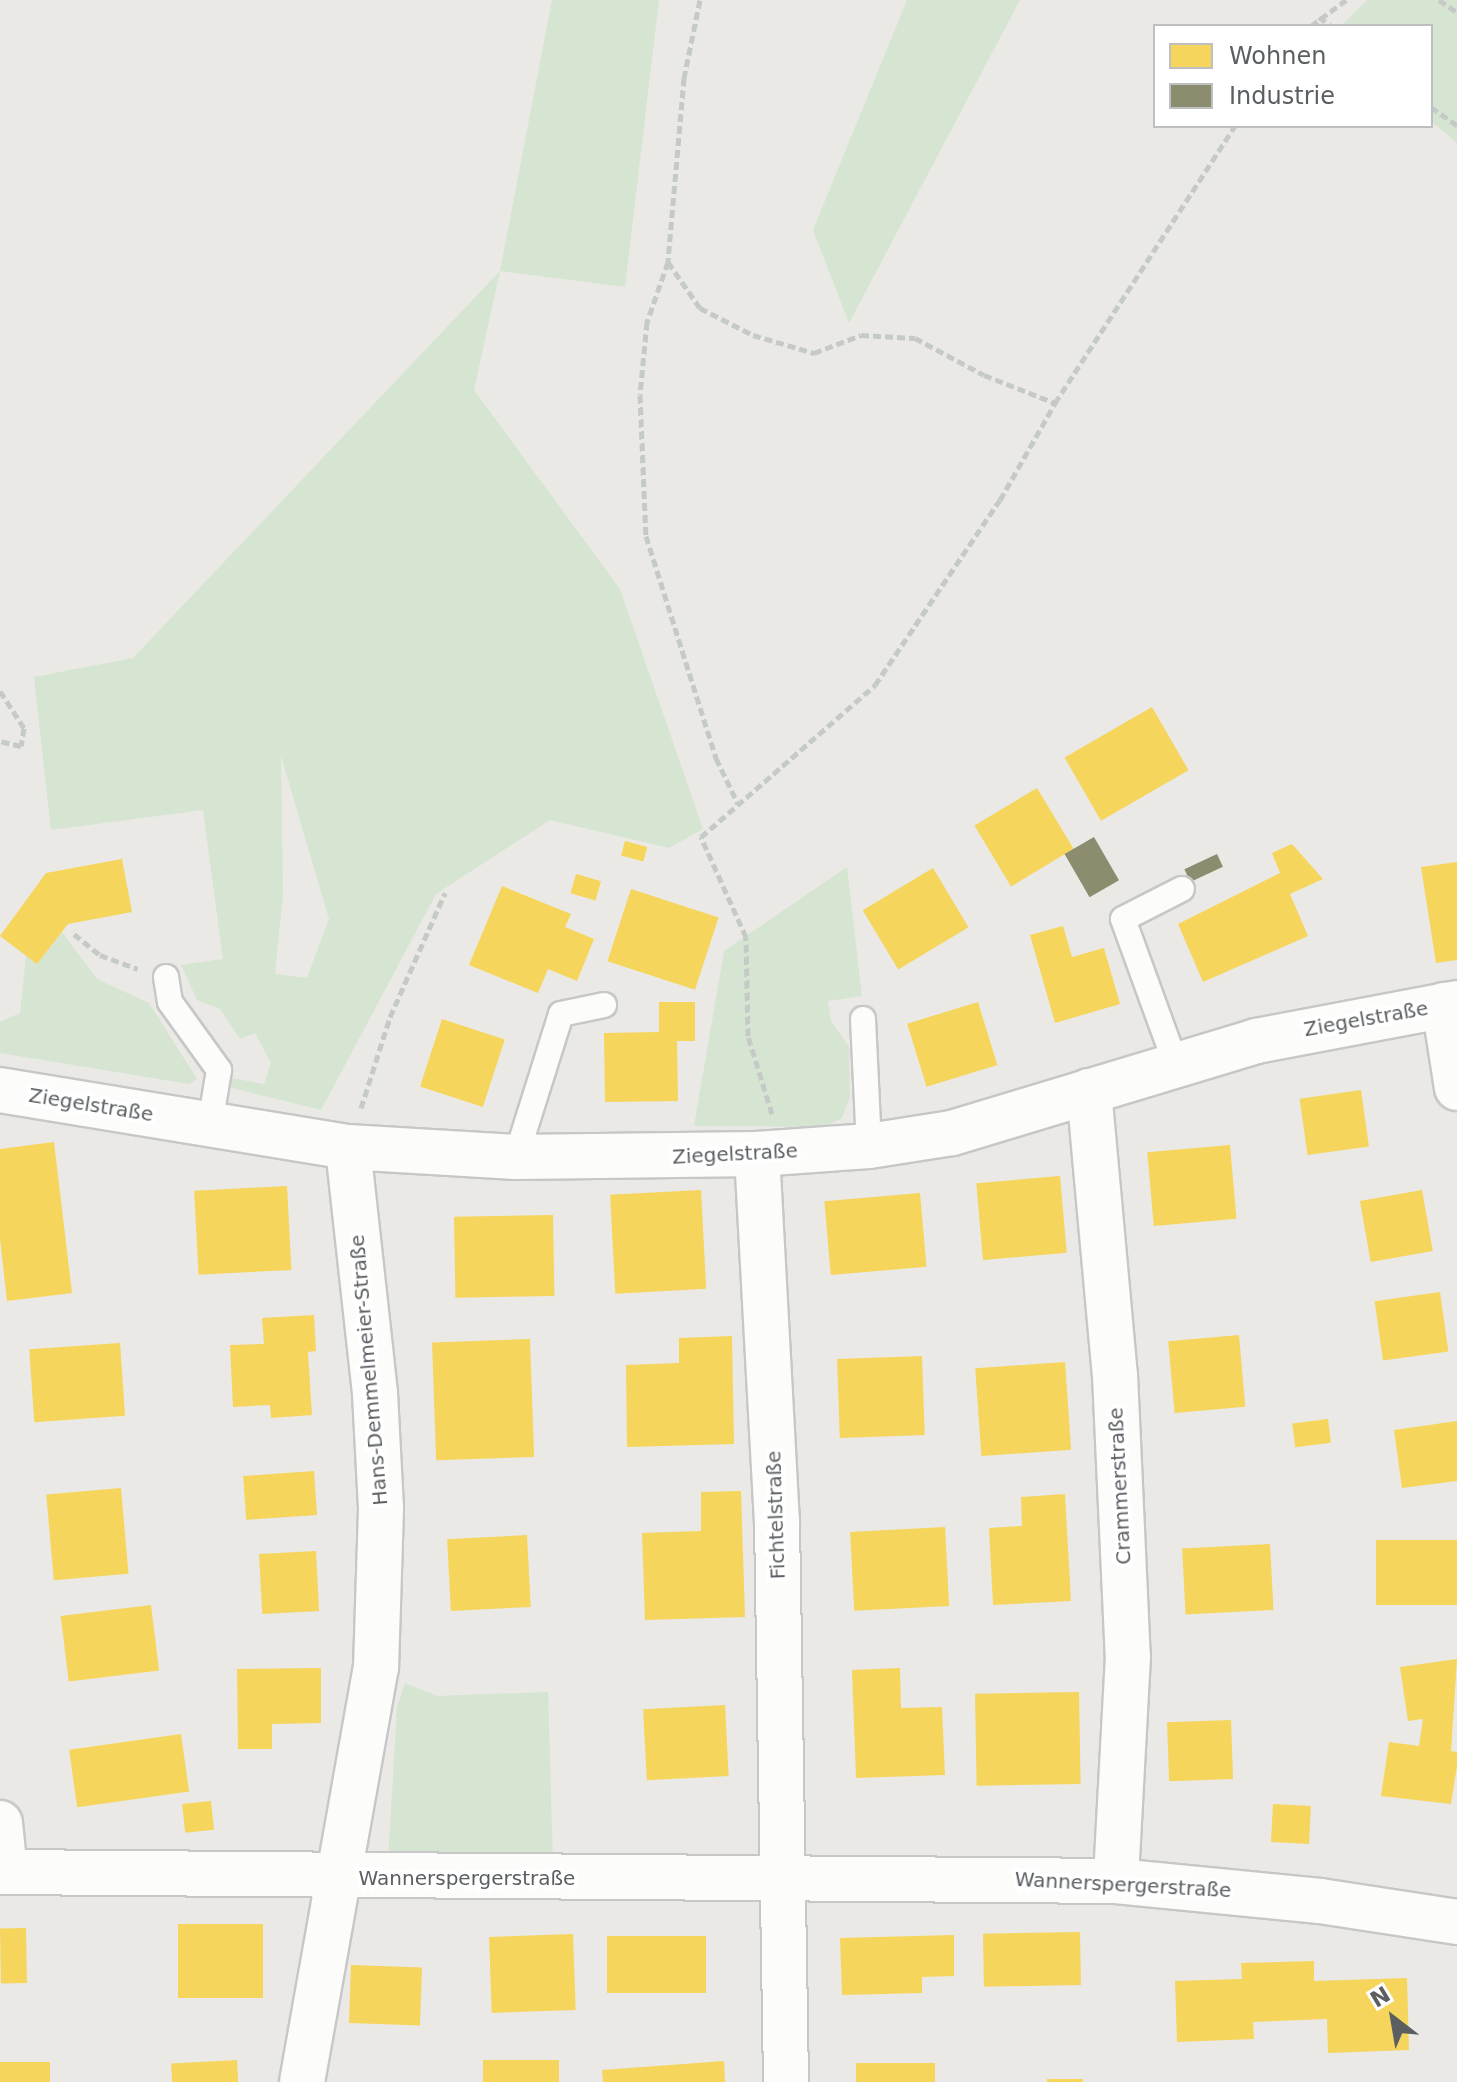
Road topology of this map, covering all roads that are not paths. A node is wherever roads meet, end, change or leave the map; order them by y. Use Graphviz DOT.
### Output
graph roads {
  1 [pos="1182,889"];
  2 [pos="166,977"];
  3 [pos="1450,1004"];
  4 [pos="604,1005"];
  5 [pos="863,1019"];
  6 [pos="1175,1062"];
  7 [pos="1457,1088"];
  8 [pos="0,1090"];
  9 [pos="1089,1091"];
  10 [pos="210,1124"];
  11 [pos="869,1146"];
  12 [pos="348,1147"];
  13 [pos="772,1153"];
  14 [pos="516,1157"];
  15 [pos="0,1823"];
  16 [pos="2,1872"];
  17 [pos="786,1876"];
  18 [pos="340,1878"];
  19 [pos="1116,1881"];
  20 [pos="1457,1922"];
  21 [pos="302,2082"];
  22 [pos="786,2082"];
  1 -- 6 [label="lane"];
  2 -- 10 [label="lane"];
  3 -- 6 [label="street, Ziegelstraße"];
  3 -- 7 [label="street"];
  4 -- 14 [label="lane"];
  5 -- 11 [label="lane"];
  6 -- 9 [label="street, Ziegelstraße"];
  8 -- 10 [label="street, Ziegelstraße"];
  9 -- 11 [label="street, Ziegelstraße"];
  9 -- 19 [label="street, Crammerstraße"];
  10 -- 12 [label="street, Ziegelstraße"];
  11 -- 13 [label="street, Ziegelstraße"];
  12 -- 14 [label="street, Ziegelstraße"];
  12 -- 18 [label="street, Hans-Demmelmeier-Straße"];
  13 -- 14 [label="street, Ziegelstraße"];
  13 -- 17 [label="street, Fichtelstraße"];
  15 -- 16 [label="street"];
  16 -- 18 [label="street, Wannerspergerstraße"];
  17 -- 18 [label="street, Wannerspergerstraße"];
  17 -- 19 [label="street, Wannerspergerstraße"];
  17 -- 22 [label="street"];
  18 -- 21 [label="street, Wannerspergerstraße"];
  19 -- 20 [label="street, Wannerspergerstraße"];
}
